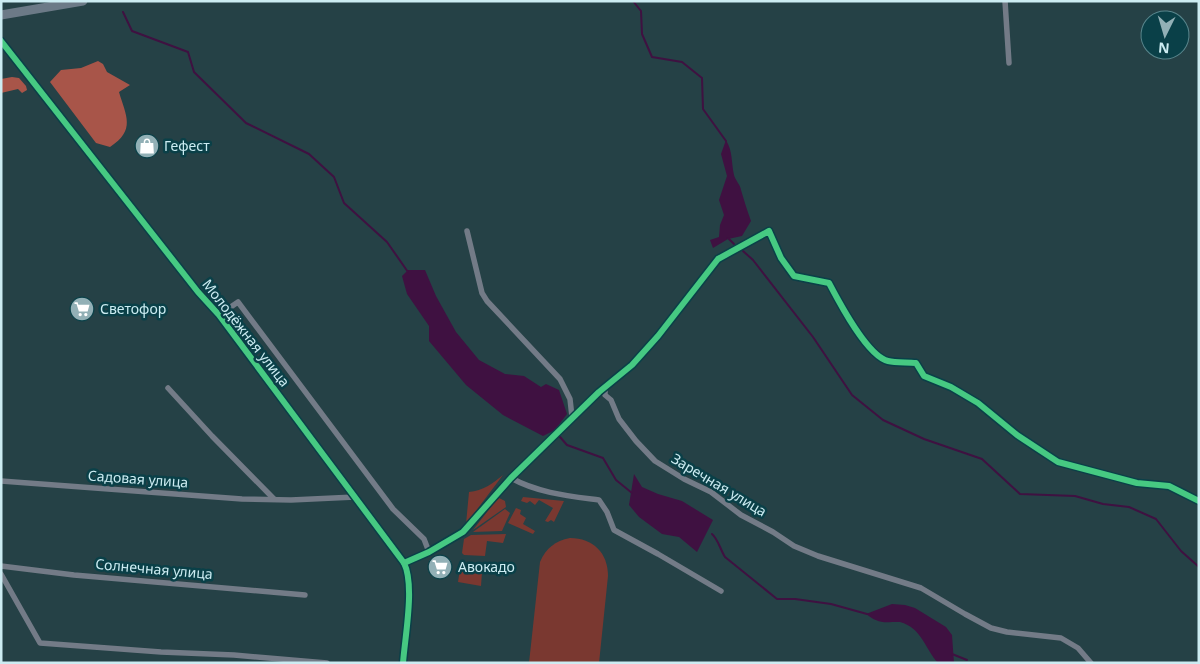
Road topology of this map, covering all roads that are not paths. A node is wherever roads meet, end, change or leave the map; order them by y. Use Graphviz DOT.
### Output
graph roads {
  1 [pos="83,1"];
  2 [pos="1005,1"];
  3 [pos="1,15"];
  4 [pos="1,41"];
  5 [pos="1009,63"];
  6 [pos="466,231"];
  7 [pos="219,315"];
  8 [pos="168,388"];
  9 [pos="605,389"];
  10 [pos="572,417"];
  11 [pos="511,478"];
  12 [pos="1,481"];
  13 [pos="354,497"];
  14 [pos="274,499"];
  15 [pos="1199,501"];
  16 [pos="429,552"];
  17 [pos="404,563"];
  18 [pos="1,566"];
  19 [pos="1,574"];
  20 [pos="721,591"];
  21 [pos="305,595"];
  22 [pos="326,663"];
  23 [pos="403,663"];
  24 [pos="1091,663"];
  1 -- 3 [label="main road"];
  2 -- 5 [label="street"];
  4 -- 7 [label="street, Молодёжная улица"];
  6 -- 10 [label="street"];
  7 -- 13 [label="street, Молодёжная улица"];
  7 -- 16 [label="street, Молодёжная улица"];
  8 -- 14 [label="street"];
  9 -- 10 [label="street"];
  9 -- 15 [label="street"];
  9 -- 24 [label="street, Заречная улица"];
  10 -- 11 [label="street"];
  11 -- 16 [label="street"];
  11 -- 20 [label="street"];
  12 -- 14 [label="street, Садовая улица"];
  13 -- 14 [label="street"];
  13 -- 17 [label="street, Молодёжная улица"];
  16 -- 17 [label="street"];
  17 -- 23 [label="street, Молодёжная улица"];
  18 -- 21 [label="street, Солнечная улица"];
  19 -- 22 [label="street"];
}
